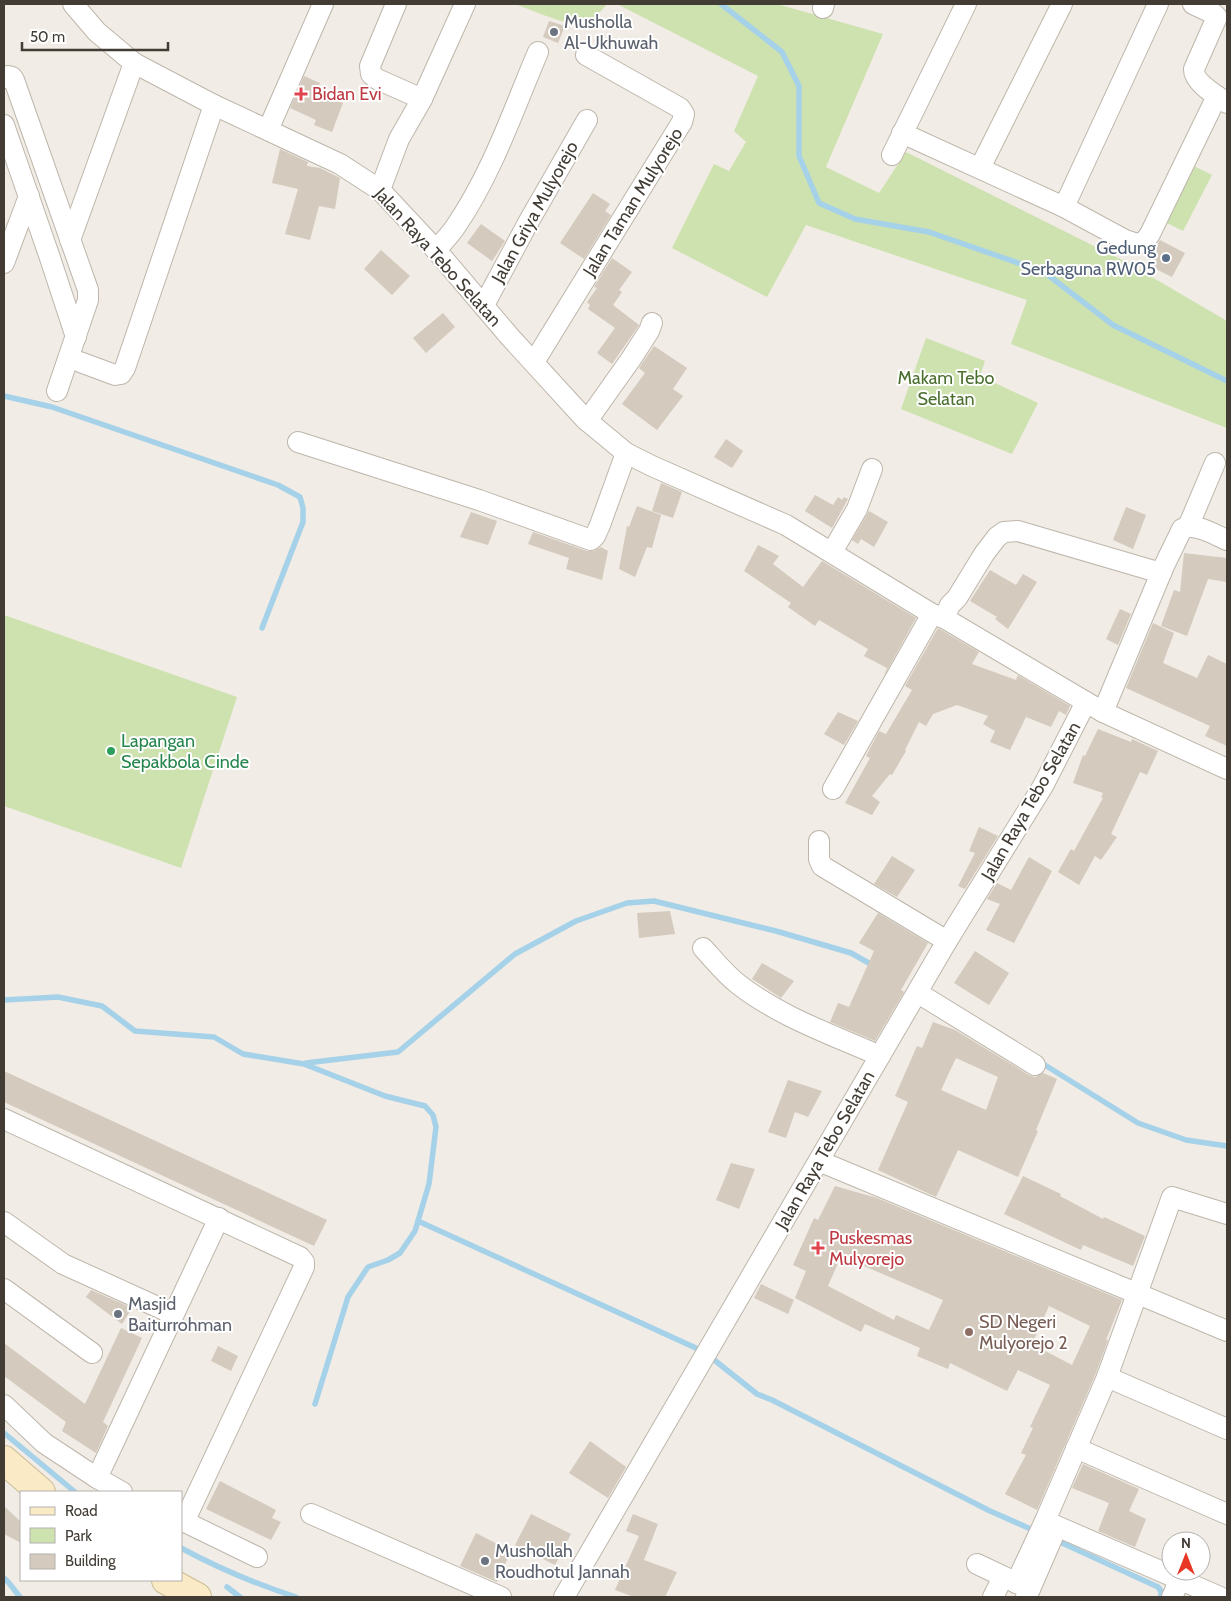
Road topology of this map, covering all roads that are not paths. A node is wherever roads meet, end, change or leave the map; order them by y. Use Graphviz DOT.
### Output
graph roads {
  1 [pos="73,4"];
  2 [pos="323,4"];
  3 [pos="396,4"];
  4 [pos="465,4"];
  5 [pos="966,4"];
  6 [pos="1062,4"];
  7 [pos="1158,4"];
  8 [pos="1193,4"];
  9 [pos="538,52"];
  10 [pos="586,55"];
  11 [pos="134,63"];
  12 [pos="4,78"];
  13 [pos="422,98"];
  14 [pos="1222,100"];
  15 [pos="214,105"];
  16 [pos="587,120"];
  17 [pos="4,125"];
  18 [pos="268,130"];
  19 [pos="902,134"];
  20 [pos="892,155"];
  21 [pos="44,166"];
  22 [pos="980,168"];
  23 [pos="22,176"];
  24 [pos="380,190"];
  25 [pos="29,196"];
  26 [pos="1064,207"];
  27 [pos="71,244"];
  28 [pos="436,250"];
  29 [pos="50,258"];
  30 [pos="4,263"];
  31 [pos="484,305"];
  32 [pos="652,323"];
  33 [pos="76,337"];
  34 [pos="80,362"];
  35 [pos="534,362"];
  36 [pos="57,391"];
  37 [pos="587,421"];
  38 [pos="298,442"];
  39 [pos="626,453"];
  40 [pos="1215,463"];
  41 [pos="872,469"];
  42 [pos="1188,527"];
  43 [pos="1227,540"];
  44 [pos="832,552"];
  45 [pos="1161,573"];
  46 [pos="938,616"];
  47 [pos="1095,707"];
  48 [pos="1226,767"];
  49 [pos="833,789"];
  50 [pos="819,841"];
  51 [pos="947,941"];
  52 [pos="703,948"];
  53 [pos="918,993"];
  54 [pos="880,1056"];
  55 [pos="1035,1065"];
  56 [pos="4,1119"];
  57 [pos="818,1161"];
  58 [pos="1227,1214"];
  59 [pos="219,1218"];
  60 [pos="4,1222"];
  61 [pos="4,1289"];
  62 [pos="1137,1294"];
  63 [pos="174,1314"];
  64 [pos="1227,1331"];
  65 [pos="92,1353"];
  66 [pos="1106,1377"];
  67 [pos="4,1405"];
  68 [pos="1227,1429"];
  69 [pos="1076,1448"];
  70 [pos="4,1460"];
  71 [pos="97,1478"];
  72 [pos="40,1491"];
  73 [pos="120,1491"];
  74 [pos="310,1514"];
  75 [pos="1227,1514"];
  76 [pos="182,1521"];
  77 [pos="1051,1524"];
  78 [pos="257,1557"];
  79 [pos="977,1564"];
  80 [pos="1161,1571"];
  81 [pos="168,1581"];
  82 [pos="1179,1581"];
  83 [pos="1184,1581"];
  84 [pos="1019,1586"];
  85 [pos="197,1597"];
  86 [pos="501,1597"];
  87 [pos="564,1597"];
  88 [pos="993,1597"];
  89 [pos="1172,1597"];
  90 [pos="1220,1597"];
  1 -- 11 [label="street, Jalan Raya Tebo Selatan"];
  2 -- 18 [label="street"];
  3 -- 13 [label="street"];
  4 -- 13 [label="street"];
  5 -- 19 [label="street"];
  6 -- 22 [label="street"];
  7 -- 26 [label="street"];
  8 -- 14 [label="street"];
  9 -- 28 [label="street"];
  10 -- 35 [label="street, Jalan Taman Mulyorejo"];
  11 -- 15 [label="street, Jalan Raya Tebo Selatan"];
  11 -- 27 [label="street"];
  12 -- 21 [label="street"];
  13 -- 24 [label="street"];
  14 -- 26 [label="street"];
  15 -- 18 [label="street, Jalan Raya Tebo Selatan"];
  15 -- 34 [label="street"];
  16 -- 31 [label="street, Jalan Griya Mulyorejo"];
  17 -- 23 [label="street"];
  18 -- 24 [label="street, Jalan Raya Tebo Selatan"];
  19 -- 20 [label="street"];
  19 -- 22 [label="street"];
  21 -- 23 [label="street"];
  21 -- 27 [label="street"];
  22 -- 26 [label="street"];
  23 -- 25 [label="street"];
  24 -- 28 [label="street, Jalan Raya Tebo Selatan"];
  25 -- 29 [label="street"];
  25 -- 30 [label="street"];
  27 -- 29 [label="street"];
  27 -- 33 [label="street"];
  28 -- 31 [label="street, Jalan Raya Tebo Selatan"];
  29 -- 33 [label="street"];
  31 -- 35 [label="street, Jalan Raya Tebo Selatan"];
  32 -- 37 [label="street"];
  33 -- 36 [label="street"];
  35 -- 37 [label="street, Jalan Raya Tebo Selatan"];
  37 -- 39 [label="street, Jalan Raya Tebo Selatan"];
  38 -- 39 [label="street"];
  39 -- 44 [label="street, Jalan Raya Tebo Selatan"];
  40 -- 42 [label="street"];
  41 -- 44 [label="street"];
  42 -- 43 [label="street"];
  42 -- 45 [label="street"];
  44 -- 46 [label="street, Jalan Raya Tebo Selatan"];
  45 -- 46 [label="street"];
  45 -- 47 [label="street"];
  46 -- 47 [label="street, Jalan Raya Tebo Selatan"];
  46 -- 49 [label="street"];
  47 -- 48 [label="street, Jalan Raya Tebo Selatan"];
  47 -- 51 [label="street, Jalan Raya Tebo Selatan"];
  50 -- 51 [label="street"];
  51 -- 53 [label="street, Jalan Raya Tebo Selatan"];
  52 -- 54 [label="street"];
  53 -- 54 [label="street, Jalan Raya Tebo Selatan"];
  53 -- 55 [label="street"];
  54 -- 57 [label="street, Jalan Raya Tebo Selatan"];
  56 -- 59 [label="street"];
  57 -- 62 [label="street"];
  57 -- 87 [label="street, Jalan Raya Tebo Selatan"];
  58 -- 62 [label="street"];
  59 -- 63 [label="street"];
  59 -- 76 [label="street"];
  60 -- 63 [label="street"];
  61 -- 65 [label="street"];
  62 -- 64 [label="street"];
  62 -- 66 [label="street"];
  63 -- 71 [label="street"];
  66 -- 68 [label="street"];
  66 -- 69 [label="street"];
  67 -- 71 [label="street"];
  69 -- 75 [label="street"];
  69 -- 77 [label="street"];
  70 -- 72 [label="main road"];
  71 -- 73 [label="street"];
  74 -- 86 [label="street"];
  76 -- 78 [label="street"];
  77 -- 80 [label="street"];
  77 -- 84 [label="street"];
  79 -- 84 [label="street"];
  81 -- 85 [label="main road"];
  82 -- 89 [label="street"];
  83 -- 90 [label="street"];
  84 -- 88 [label="street"];
}
